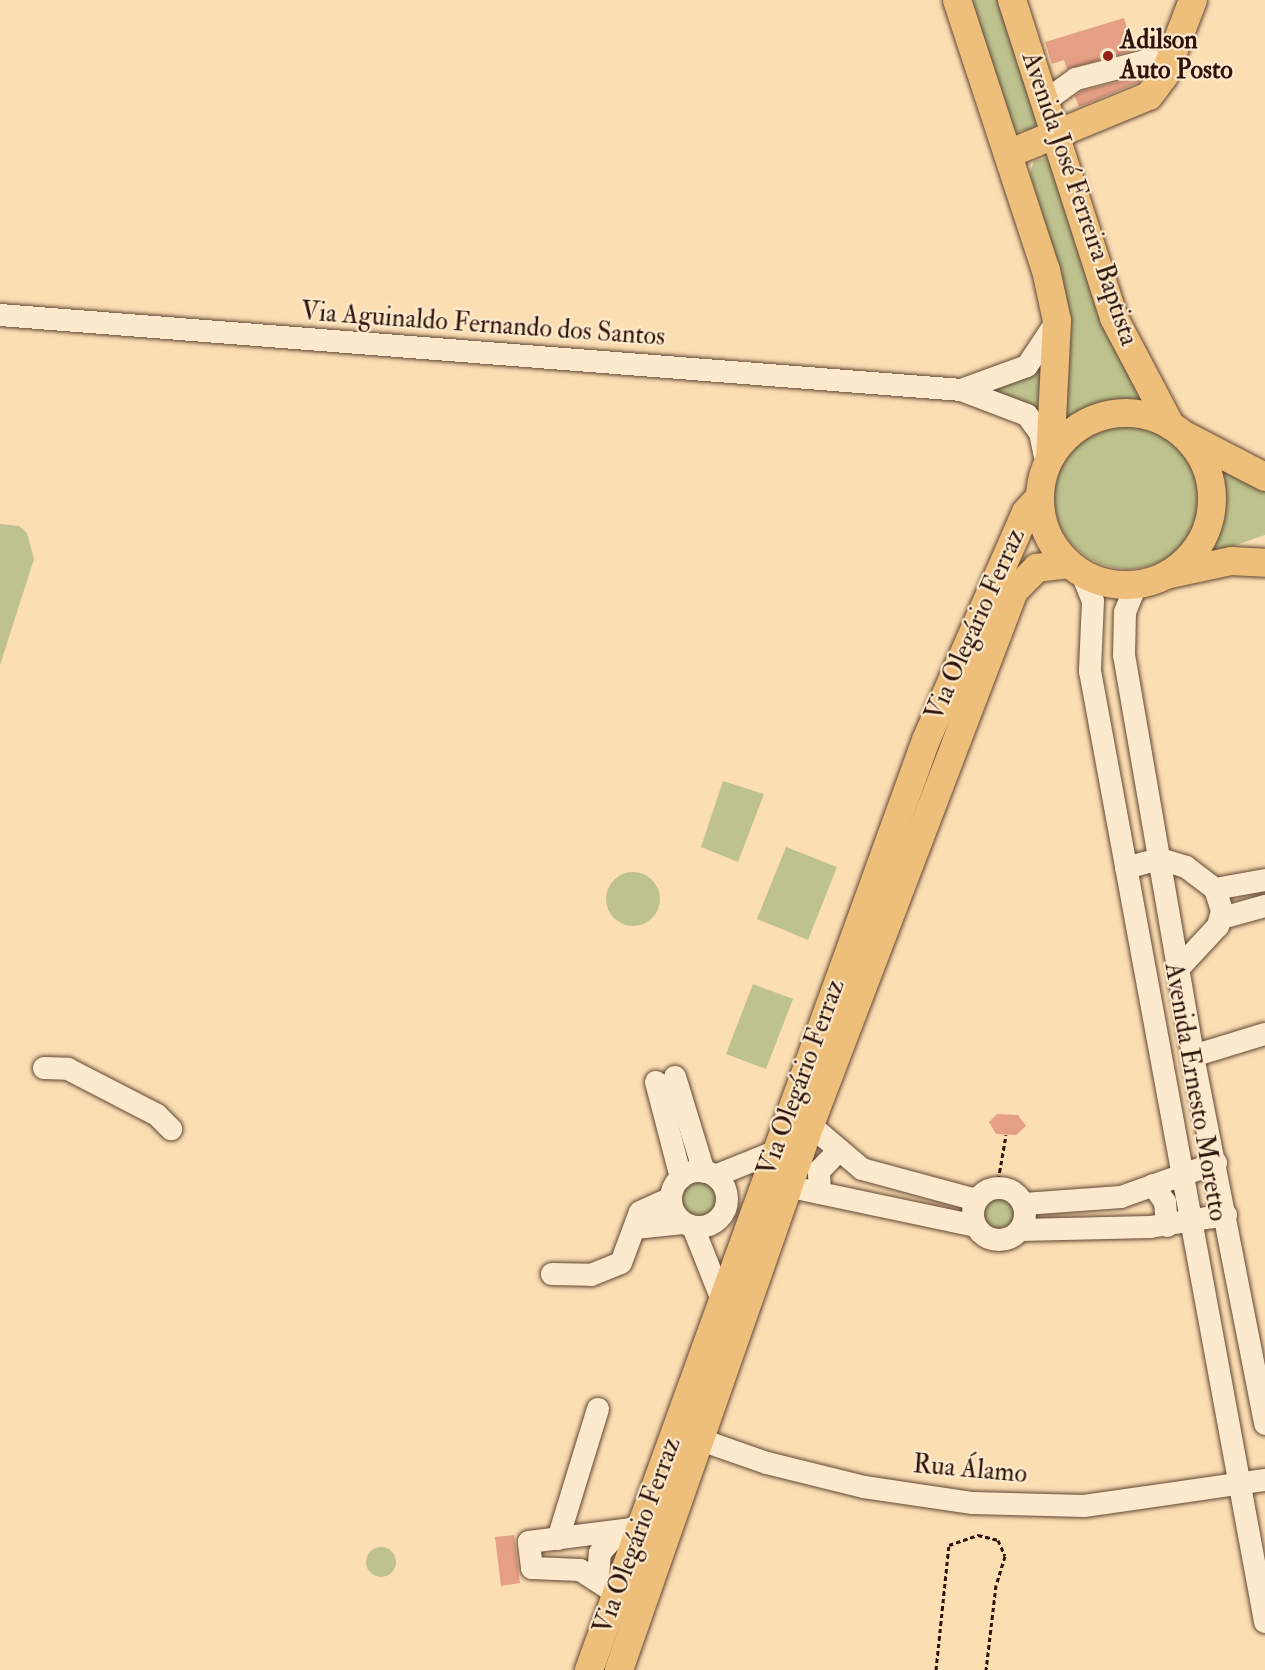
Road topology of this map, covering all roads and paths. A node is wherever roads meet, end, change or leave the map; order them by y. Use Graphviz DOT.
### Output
graph roads {
  1 [pos="957,0"];
  2 [pos="1012,0"];
  3 [pos="1193,0"];
  4 [pos="1169,63"];
  5 [pos="1044,102"];
  6 [pos="1055,136"];
  7 [pos="1008,154"];
  8 [pos="0,315"];
  9 [pos="1057,321"];
  10 [pos="961,390"];
  11 [pos="1177,430"];
  12 [pos="1048,462"];
  13 [pos="1265,477"];
  14 [pos="1039,498"];
  15 [pos="1265,563"];
  16 [pos="1075,569"];
  17 [pos="1165,576"];
  18 [pos="1136,585"];
  19 [pos="1160,859"];
  20 [pos="1126,868"];
  21 [pos="1265,880"];
  22 [pos="1224,887"];
  23 [pos="1265,906"];
  24 [pos="1230,915"];
  25 [pos="1169,920"];
  26 [pos="1137,927"];
  27 [pos="1179,968"];
  28 [pos="1265,1034"];
  29 [pos="1193,1056"];
  30 [pos="44,1068"];
  31 [pos="810,1125"];
  32 [pos="171,1129"];
  33 [pos="1006,1135"];
  34 [pos="839,1150"];
  35 [pos="788,1153"];
  36 [pos="1216,1163"];
  37 [pos="1178,1172"];
  38 [pos="709,1174"];
  39 [pos="1153,1185"];
  40 [pos="791,1187"];
  41 [pos="997,1187"];
  42 [pos="676,1188"];
  43 [pos="820,1193"];
  44 [pos="976,1200"];
  45 [pos="1024,1204"];
  46 [pos="1226,1215"];
  47 [pos="1189,1222"];
  48 [pos="688,1225"];
  49 [pos="976,1226"];
  50 [pos="1167,1226"];
  51 [pos="635,1228"];
  52 [pos="1020,1230"];
  53 [pos="552,1274"];
  54 [pos="735,1305"];
  55 [pos="598,1408"];
  56 [pos="1265,1424"];
  57 [pos="676,1431"];
  58 [pos="703,1441"];
  59 [pos="1265,1480"];
  60 [pos="1238,1486"];
  61 [pos="629,1531"];
  62 [pos="668,1537"];
  63 [pos="558,1539"];
  64 [pos="607,1588"];
  65 [pos="643,1606"];
  66 [pos="1265,1622"];
  67 [pos="589,1670"];
  68 [pos="619,1670"];
  69 [pos="936,1670"];
  70 [pos="986,1670"];
  1 -- 7 [label="main road, Avenida José Ferreira Baptista"];
  2 -- 5 [label="main road, Avenida José Ferreira Baptista"];
  3 -- 4 [label="main road"];
  4 -- 5 [label="street"];
  4 -- 6 [label="main road"];
  5 -- 6 [label="main road, Avenida José Ferreira Baptista"];
  6 -- 7 [label="main road"];
  6 -- 11 [label="main road, Avenida José Ferreira Baptista"];
  7 -- 9 [label="main road, Avenida José Ferreira Baptista"];
  8 -- 10 [label="street, Via Aguinaldo Fernando dos Santos"];
  9 -- 10 [label="street, Via Aguinaldo Fernando dos Santos"];
  9 -- 12 [label="main road, Avenida José Ferreira Baptista"];
  10 -- 12 [label="street, Via Aguinaldo Fernando dos Santos"];
  11 -- 12 [label="main road"];
  11 -- 13 [label="main road"];
  11 -- 17 [label="main road"];
  12 -- 14 [label="main road"];
  14 -- 16 [label="main road"];
  14 -- 35 [label="main road, Via Olegário Ferraz"];
  15 -- 17 [label="main road"];
  16 -- 18 [label="main road"];
  16 -- 20 [label="street, Avenida Ernesto Moretto"];
  16 -- 31 [label="main road, Via Olegário Ferraz"];
  17 -- 18 [label="main road"];
  18 -- 19 [label="street, Avenida Ernesto Moretto"];
  19 -- 20 [label="street"];
  19 -- 22 [label="street"];
  19 -- 25 [label="street, Avenida Ernesto Moretto"];
  20 -- 26 [label="street, Avenida Ernesto Moretto"];
  21 -- 22 [label="street"];
  22 -- 24 [label="street"];
  23 -- 24 [label="street"];
  24 -- 27 [label="street"];
  25 -- 26 [label="street"];
  25 -- 27 [label="street, Avenida Ernesto Moretto"];
  26 -- 37 [label="street, Avenida Ernesto Moretto"];
  27 -- 29 [label="street, Avenida Ernesto Moretto"];
  28 -- 29 [label="street"];
  29 -- 36 [label="street, Avenida Ernesto Moretto"];
  30 -- 32 [label="street"];
  31 -- 34 [label="street"];
  31 -- 35 [label="main road, Via Olegário Ferraz"];
  33 -- 41 [label="path"];
  34 -- 43 [label="street"];
  34 -- 44 [label="street"];
  35 -- 38 [label="street"];
  35 -- 40 [label="main road, Via Olegário Ferraz"];
  35 -- 54 [label="main road, Via Olegário Ferraz"];
  36 -- 37 [label="street"];
  36 -- 46 [label="street, Avenida Ernesto Moretto"];
  37 -- 39 [label="street"];
  37 -- 47 [label="street, Avenida Ernesto Moretto"];
  38 -- 42 [label="street"];
  38 -- 42 [label="street"];
  38 -- 48 [label="street"];
  39 -- 45 [label="street"];
  39 -- 50 [label="street"];
  40 -- 43 [label="street"];
  40 -- 54 [label="main road, Via Olegário Ferraz"];
  41 -- 44 [label="street"];
  41 -- 45 [label="street"];
  42 -- 48 [label="street"];
  42 -- 51 [label="street"];
  43 -- 49 [label="street"];
  44 -- 49 [label="street"];
  45 -- 52 [label="street"];
  46 -- 47 [label="street"];
  46 -- 56 [label="street, Avenida Ernesto Moretto"];
  47 -- 50 [label="street"];
  47 -- 60 [label="street, Avenida Ernesto Moretto"];
  48 -- 51 [label="street"];
  48 -- 54 [label="street"];
  49 -- 52 [label="street"];
  50 -- 52 [label="street"];
  51 -- 53 [label="street"];
  54 -- 57 [label="main road, Via Olegário Ferraz"];
  54 -- 58 [label="main road, Via Olegário Ferraz"];
  55 -- 63 [label="street"];
  57 -- 58 [label="street, Rua Álamo"];
  57 -- 61 [label="main road, Via Olegário Ferraz"];
  58 -- 60 [label="street, Rua Álamo"];
  58 -- 62 [label="main road, Via Olegário Ferraz"];
  59 -- 60 [label="street, Rua Álamo"];
  60 -- 66 [label="street, Avenida Ernesto Moretto"];
  61 -- 62 [label="street"];
  61 -- 63 [label="street"];
  61 -- 64 [label="main road, Via Olegário Ferraz"];
  62 -- 65 [label="main road, Via Olegário Ferraz"];
  63 -- 64 [label="street"];
  64 -- 65 [label="street"];
  64 -- 67 [label="main road, Via Olegário Ferraz"];
  65 -- 68 [label="main road, Via Olegário Ferraz"];
  69 -- 70 [label="path"];
}
